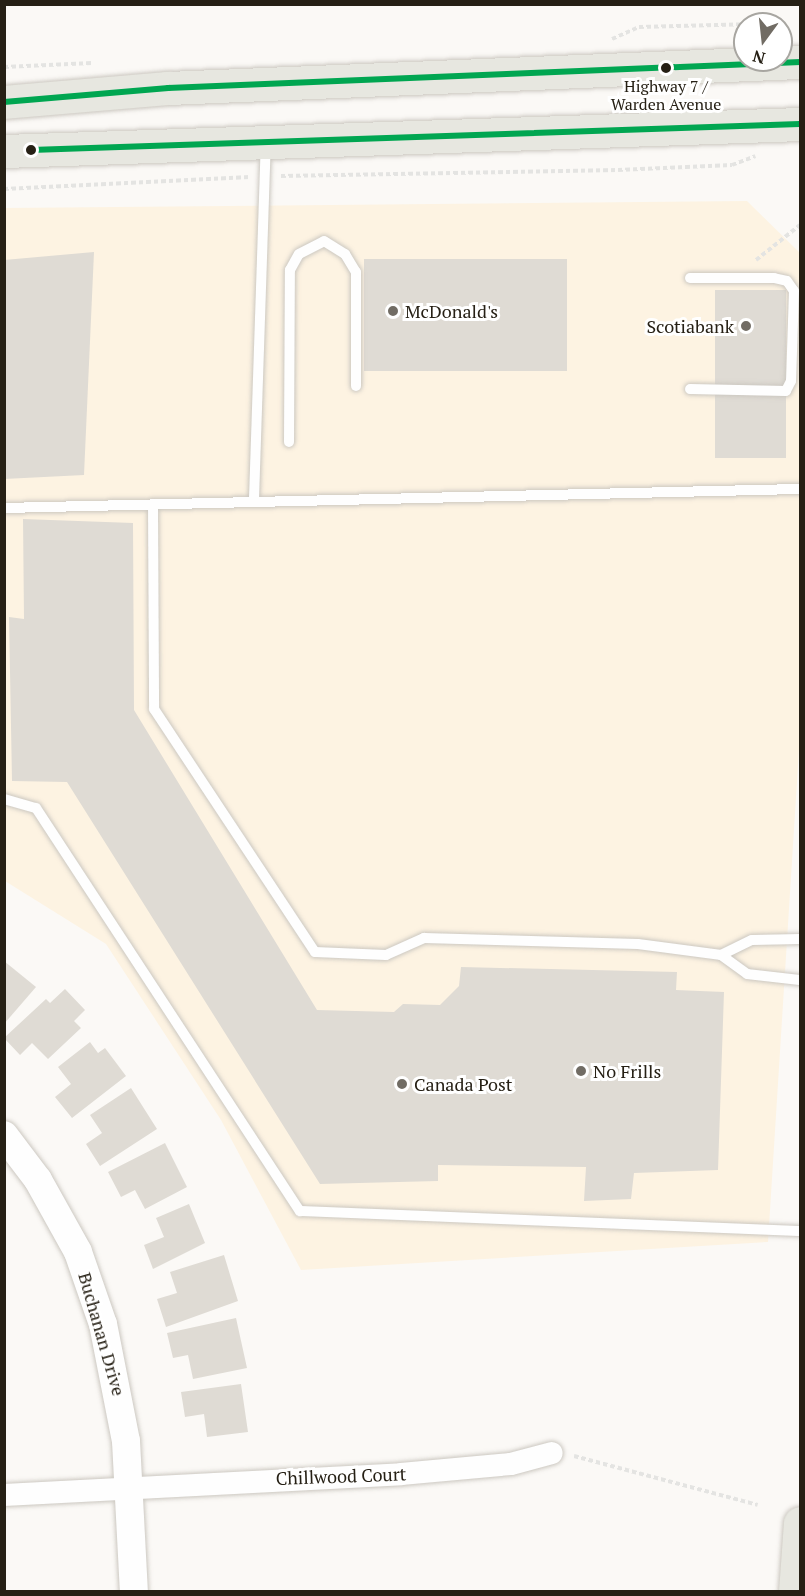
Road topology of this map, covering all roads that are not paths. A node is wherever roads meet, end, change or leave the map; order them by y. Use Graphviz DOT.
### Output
graph roads {
  1 [pos="801,62"];
  2 [pos="4,102"];
  3 [pos="801,123"];
  4 [pos="266,139"];
  5 [pos="4,151"];
  6 [pos="690,278"];
  7 [pos="356,386"];
  8 [pos="690,389"];
  9 [pos="289,442"];
  10 [pos="801,489"];
  11 [pos="254,499"];
  12 [pos="153,504"];
  13 [pos="4,508"];
  14 [pos="4,799"];
  15 [pos="801,939"];
  16 [pos="722,955"];
  17 [pos="801,980"];
  18 [pos="4,1135"];
  19 [pos="801,1231"];
  20 [pos="552,1454"];
  21 [pos="128,1488"];
  22 [pos="4,1496"];
  23 [pos="801,1523"];
  24 [pos="134,1592"];
  25 [pos="795,1592"];
  1 -- 2 [label="main road"];
  3 -- 4 [label="main road"];
  4 -- 5 [label="main road"];
  4 -- 11 [label="lane"];
  6 -- 8 [label="lane"];
  7 -- 9 [label="lane"];
  10 -- 11 [label="lane"];
  11 -- 12 [label="lane"];
  12 -- 13 [label="lane"];
  12 -- 16 [label="lane"];
  14 -- 19 [label="lane"];
  15 -- 16 [label="lane"];
  16 -- 17 [label="lane"];
  18 -- 21 [label="street, Buchanan Drive"];
  20 -- 21 [label="street, Chillwood Court"];
  21 -- 22 [label="street, Chillwood Court"];
  21 -- 24 [label="street, Buchanan Drive"];
  23 -- 25 [label="main road"];
}
